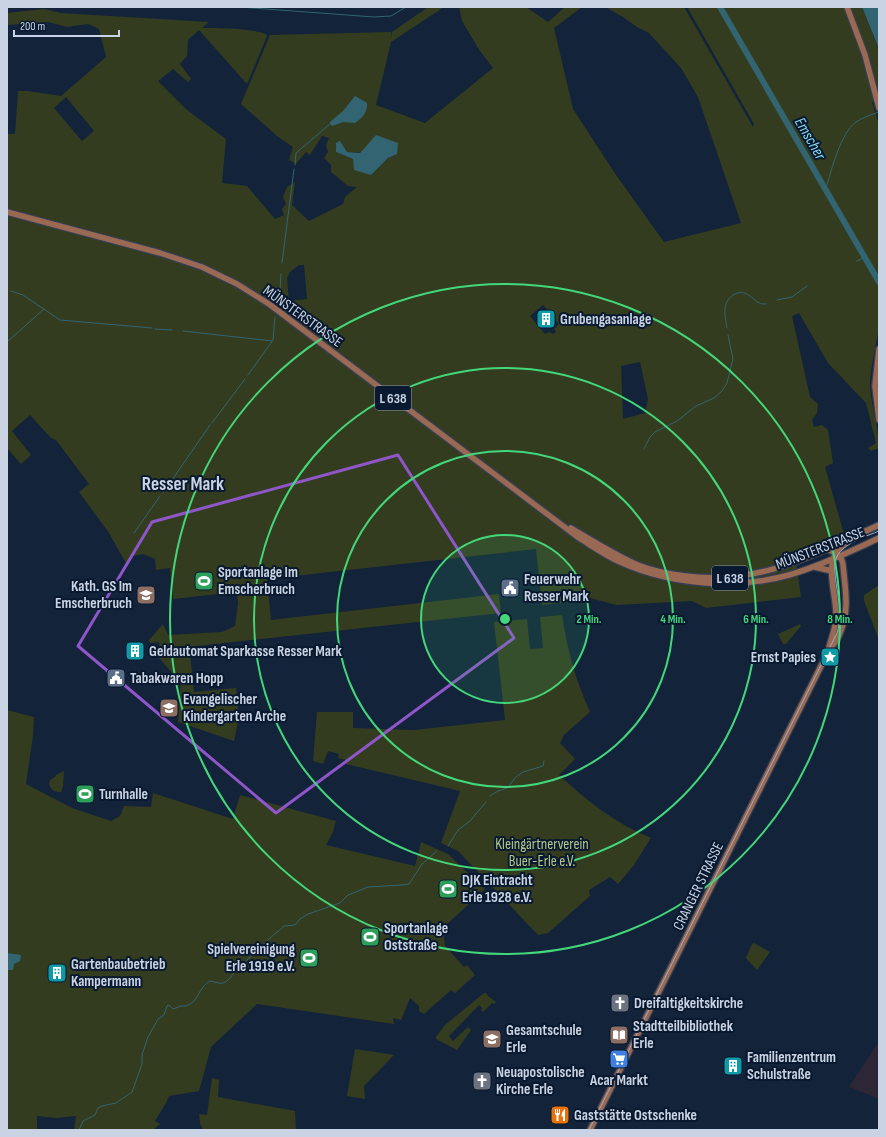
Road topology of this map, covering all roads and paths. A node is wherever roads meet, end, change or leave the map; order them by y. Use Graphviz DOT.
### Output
graph roads {
  1 [pos="847,7"];
  2 [pos="879,108"];
  3 [pos="7,212"];
  4 [pos="879,349"];
  5 [pos="879,420"];
  6 [pos="547,514"];
  7 [pos="879,525"];
  8 [pos="850,538"];
  9 [pos="879,538"];
  10 [pos="826,549"];
  11 [pos="848,553"];
  12 [pos="836,556"];
  13 [pos="843,565"];
  14 [pos="814,567"];
  15 [pos="832,571"];
  16 [pos="828,653"];
  17 [pos="590,1130"];
  1 -- 2 [label="main road"];
  3 -- 6 [label="main road, MÜNSTERSTRASSE / L 638"];
  4 -- 5 [label="main road"];
  6 -- 10 [label="main road, MÜNSTERSTRASSE / L 638"];
  6 -- 14 [label="main road, MÜNSTERSTRASSE / L 638"];
  7 -- 8 [label="main road, MÜNSTERSTRASSE"];
  8 -- 10 [label="main road, MÜNSTERSTRASSE / L 638"];
  8 -- 12 [label="main road"];
  9 -- 11 [label="main road, MÜNSTERSTRASSE"];
  10 -- 12 [label="main road"];
  11 -- 12 [label="main road, MÜNSTERSTRASSE"];
  11 -- 13 [label="main road"];
  12 -- 13 [label="main road, CRANGER STRASSE"];
  12 -- 14 [label="main road, MÜNSTERSTRASSE / L 638"];
  12 -- 15 [label="main road, CRANGER STRASSE"];
  13 -- 16 [label="main road, CRANGER STRASSE"];
  14 -- 15 [label="main road"];
  15 -- 16 [label="main road, CRANGER STRASSE"];
  16 -- 17 [label="main road, CRANGER STRASSE"];
}
